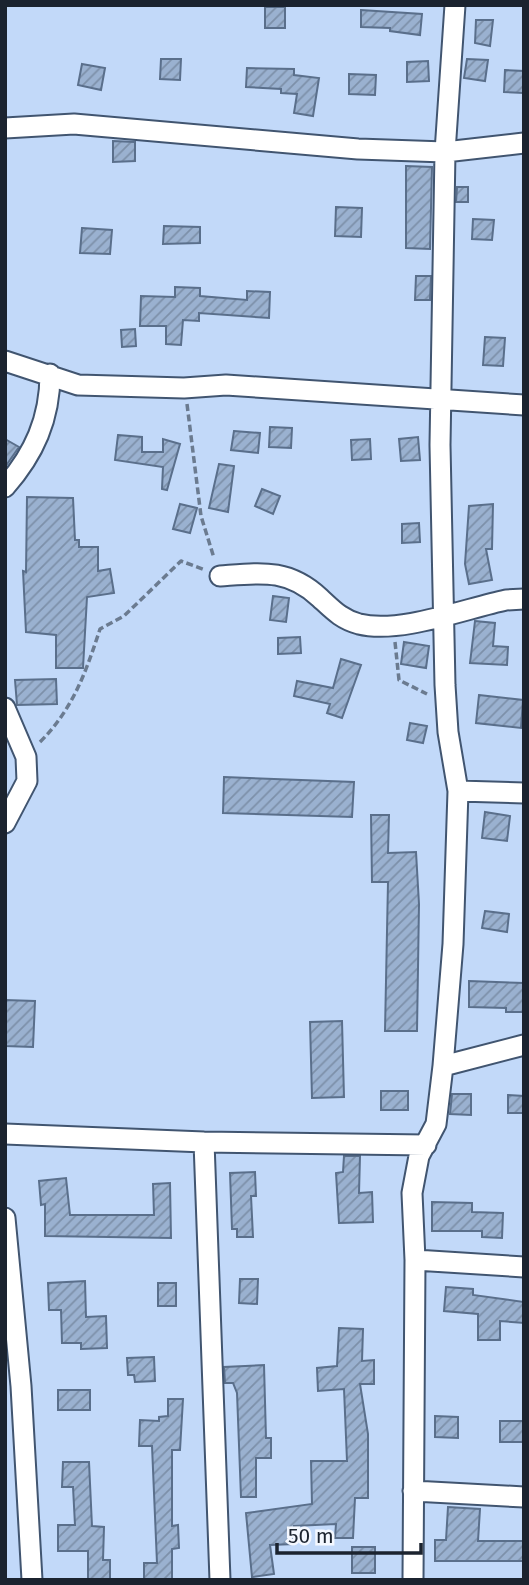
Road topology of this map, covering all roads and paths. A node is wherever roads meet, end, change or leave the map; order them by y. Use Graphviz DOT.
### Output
graph roads {
  1 [pos="454,5"];
  2 [pos="5,128"];
  3 [pos="524,143"];
  4 [pos="445,152"];
  5 [pos="5,362"];
  6 [pos="50,374"];
  7 [pos="184,388"];
  8 [pos="442,398"];
  9 [pos="524,405"];
  10 [pos="5,487"];
  11 [pos="220,576"];
  12 [pos="524,599"];
  13 [pos="443,614"];
  14 [pos="394,626"];
  15 [pos="447,704"];
  16 [pos="5,708"];
  17 [pos="26,757"];
  18 [pos="458,791"];
  19 [pos="524,793"];
  20 [pos="5,823"];
  21 [pos="524,1045"];
  22 [pos="443,1066"];
  23 [pos="5,1134"];
  24 [pos="204,1142"];
  25 [pos="426,1144"];
  26 [pos="5,1218"];
  27 [pos="415,1260"];
  28 [pos="524,1267"];
  29 [pos="413,1491"];
  30 [pos="524,1497"];
  31 [pos="32,1580"];
  32 [pos="220,1580"];
  33 [pos="413,1580"];
  1 -- 4 [label="street"];
  2 -- 4 [label="street"];
  3 -- 4 [label="street"];
  4 -- 8 [label="street"];
  5 -- 6 [label="street"];
  6 -- 7 [label="street"];
  6 -- 10 [label="street"];
  7 -- 8 [label="street"];
  7 -- 11 [label="path"];
  8 -- 9 [label="street"];
  8 -- 13 [label="street"];
  11 -- 14 [label="street"];
  11 -- 17 [label="path"];
  12 -- 13 [label="street"];
  13 -- 14 [label="street"];
  13 -- 15 [label="street"];
  14 -- 15 [label="path"];
  15 -- 18 [label="street"];
  16 -- 17 [label="street"];
  17 -- 20 [label="street"];
  18 -- 19 [label="street"];
  18 -- 22 [label="street"];
  21 -- 22 [label="street"];
  22 -- 25 [label="street"];
  23 -- 24 [label="street"];
  24 -- 25 [label="street"];
  24 -- 32 [label="street"];
  25 -- 27 [label="street"];
  26 -- 31 [label="street"];
  27 -- 28 [label="street"];
  27 -- 29 [label="street"];
  29 -- 30 [label="street"];
  29 -- 33 [label="street"];
}
